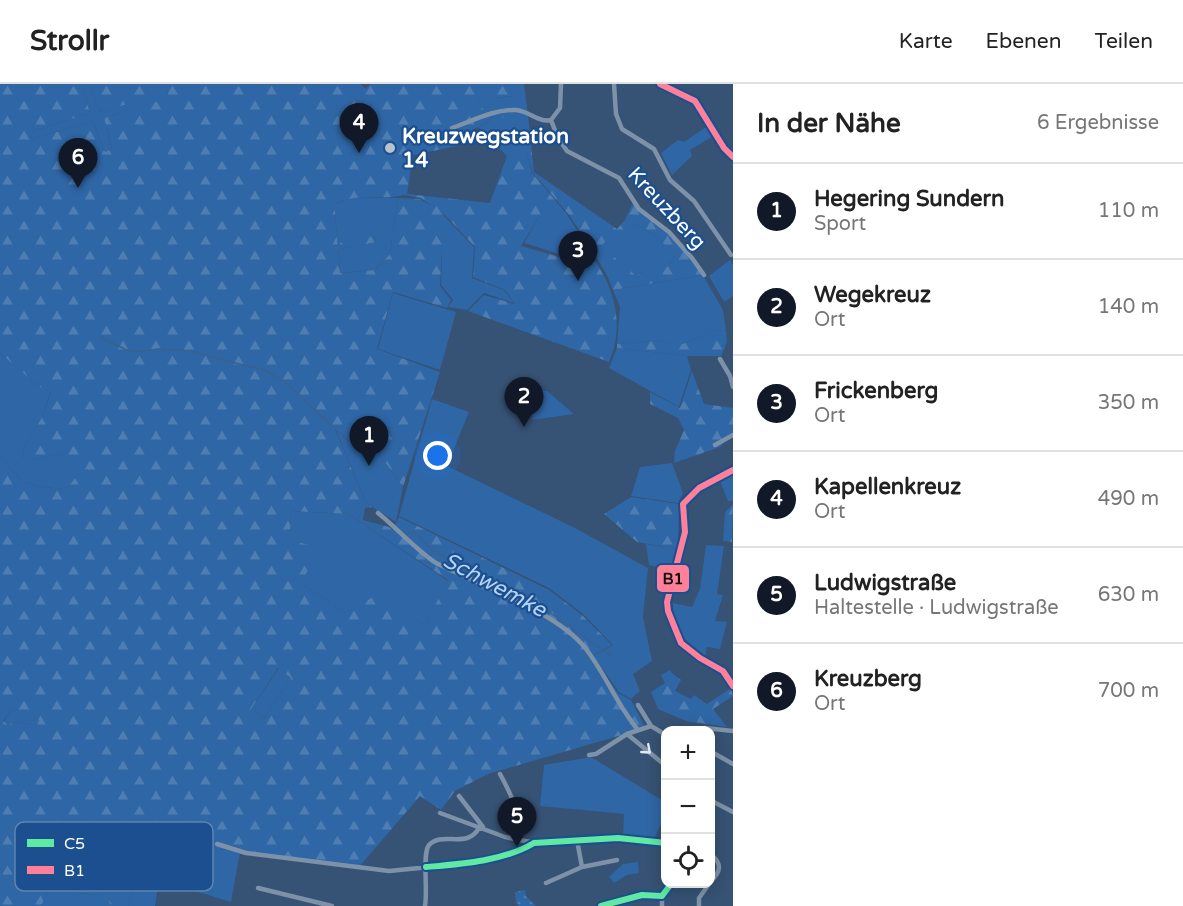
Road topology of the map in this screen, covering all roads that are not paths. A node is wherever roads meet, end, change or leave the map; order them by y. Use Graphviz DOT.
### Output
graph roads {
  1 [pos="561,84"];
  2 [pos="614,84"];
  3 [pos="660,84"];
  4 [pos="551,120"];
  5 [pos="452,128"];
  6 [pos="733,157"];
  7 [pos="731,255"];
  8 [pos="704,275"];
  9 [pos="720,359"];
  10 [pos="733,387"];
  11 [pos="733,435"];
  12 [pos="715,445"];
  13 [pos="733,470"];
  14 [pos="378,513"];
  15 [pos="733,686"];
  16 [pos="638,705"];
  17 [pos="651,726"];
  18 [pos="715,729"];
  19 [pos="638,730"];
  20 [pos="733,731"];
  21 [pos="661,732"];
  22 [pos="627,734"];
  23 [pos="715,753"];
  24 [pos="589,755"];
  25 [pos="661,762"];
  26 [pos="733,764"];
  27 [pos="500,774"];
  28 [pos="459,796"];
  29 [pos="715,802"];
  30 [pos="733,812"];
  31 [pos="440,813"];
  32 [pos="482,827"];
  33 [pos="519,840"];
  34 [pos="577,840"];
  35 [pos="661,842"];
  36 [pos="217,843"];
  37 [pos="534,843"];
  38 [pos="715,857"];
  39 [pos="617,860"];
  40 [pos="426,867"];
  41 [pos="582,867"];
  42 [pos="715,876"];
  43 [pos="546,883"];
  44 [pos="258,888"];
  45 [pos="668,888"];
  46 [pos="706,888"];
  47 [pos="662,896"];
  48 [pos="332,906"];
  49 [pos="425,906"];
  50 [pos="601,906"];
  51 [pos="662,906"];
  52 [pos="699,906"];
  1 -- 4 [label="street"];
  2 -- 7 [label="street"];
  3 -- 6 [label="street"];
  4 -- 5 [label="street"];
  4 -- 8 [label="street, Kreuzberg"];
  9 -- 10 [label="street"];
  11 -- 12 [label="street"];
  13 -- 15 [label="street"];
  14 -- 19 [label="street"];
  16 -- 17 [label="street"];
  17 -- 19 [label="street"];
  17 -- 21 [label="street"];
  18 -- 20 [label="street"];
  19 -- 22 [label="street"];
  22 -- 24 [label="street"];
  22 -- 25 [label="street, one-way"];
  23 -- 26 [label="street"];
  27 -- 33 [label="street"];
  28 -- 32 [label="street"];
  29 -- 30 [label="street"];
  31 -- 32 [label="street"];
  32 -- 33 [label="street"];
  32 -- 40 [label="street"];
  33 -- 37 [label="street"];
  34 -- 35 [label="street"];
  34 -- 37 [label="street"];
  34 -- 41 [label="street"];
  36 -- 40 [label="street"];
  37 -- 40 [label="street"];
  38 -- 42 [label="street"];
  39 -- 41 [label="street"];
  40 -- 49 [label="street"];
  41 -- 43 [label="street"];
  44 -- 48 [label="street"];
  45 -- 47 [label="street"];
  46 -- 52 [label="street"];
  47 -- 50 [label="street"];
  47 -- 51 [label="street"];
}
